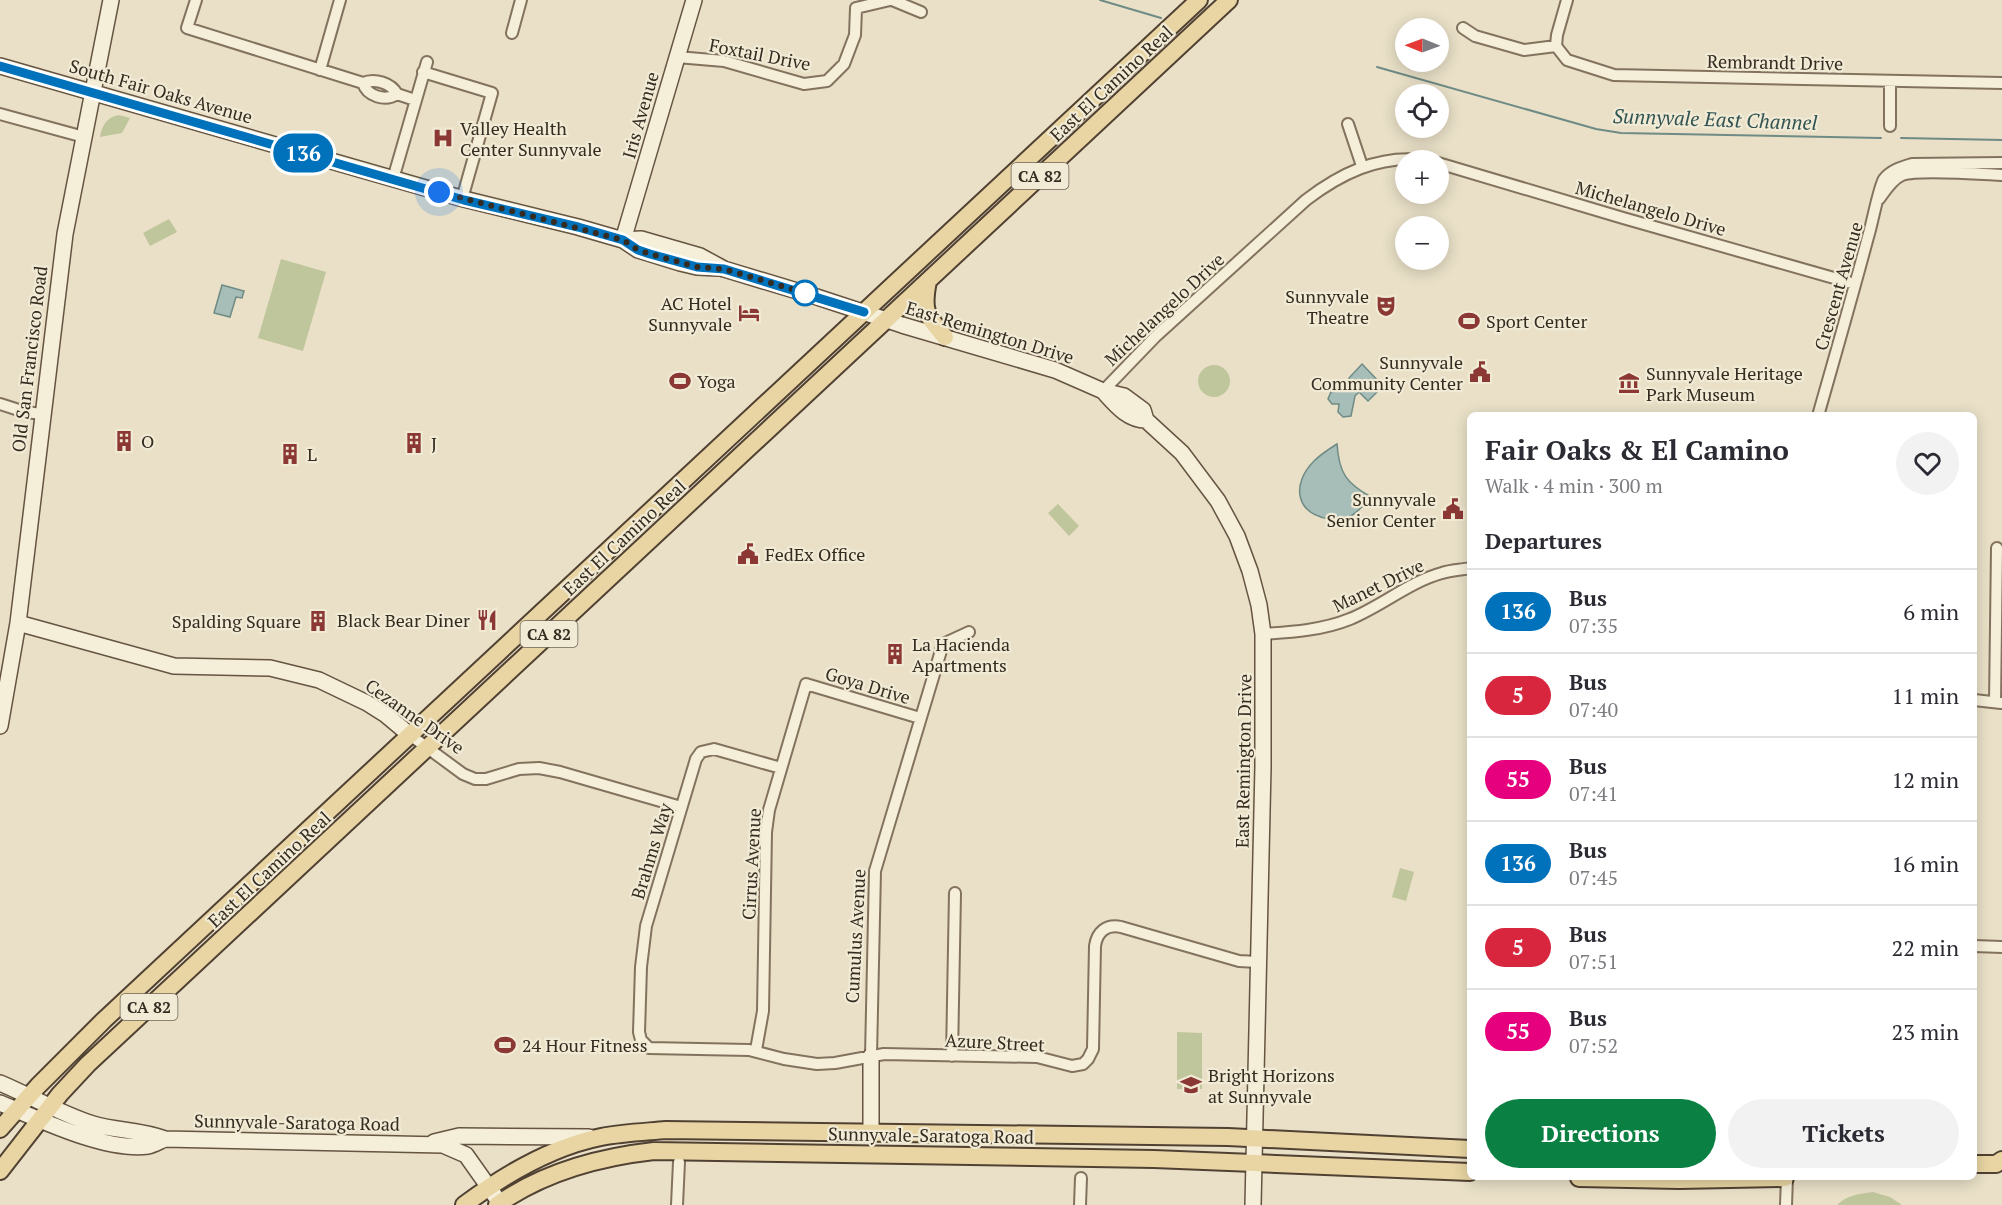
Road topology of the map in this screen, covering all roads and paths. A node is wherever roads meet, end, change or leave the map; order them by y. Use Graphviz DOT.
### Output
graph roads {
  1 [pos="111,0"];
  2 [pos="196,0"];
  3 [pos="340,0"];
  4 [pos="521,0"];
  5 [pos="694,0"];
  6 [pos="891,0"];
  7 [pos="1199,0"];
  8 [pos="1219,0"];
  9 [pos="1229,0"];
  10 [pos="1567,0"];
  11 [pos="853,4"];
  12 [pos="921,12"];
  13 [pos="1211,16"];
  14 [pos="1463,28"];
  15 [pos="512,33"];
  16 [pos="1556,46"];
  17 [pos="677,57"];
  18 [pos="0,66"];
  19 [pos="320,70"];
  20 [pos="1890,81"];
  21 [pos="2002,83"];
  22 [pos="93,92"];
  23 [pos="416,100"];
  24 [pos="0,114"];
  25 [pos="1348,124"];
  26 [pos="1890,126"];
  27 [pos="84,137"];
  28 [pos="1395,160"];
  29 [pos="2002,163"];
  30 [pos="1362,166"];
  31 [pos="1449,166"];
  32 [pos="1900,172"];
  33 [pos="2002,174"];
  34 [pos="393,179"];
  35 [pos="462,199"];
  36 [pos="623,240"];
  37 [pos="928,281"];
  38 [pos="1855,284"];
  39 [pos="864,312"];
  40 [pos="886,320"];
  41 [pos="945,337"];
  42 [pos="1103,391"];
  43 [pos="0,404"];
  44 [pos="1819,412"];
  45 [pos="42,414"];
  46 [pos="655,507"];
  47 [pos="1996,548"];
  48 [pos="596,562"];
  49 [pos="622,566"];
  50 [pos="1467,569"];
  51 [pos="568,617"];
  52 [pos="18,623"];
  53 [pos="969,632"];
  54 [pos="1263,634"];
  55 [pos="806,684"];
  56 [pos="1977,700"];
  57 [pos="1999,703"];
  58 [pos="920,718"];
  59 [pos="0,726"];
  60 [pos="411,735"];
  61 [pos="428,747"];
  62 [pos="781,768"];
  63 [pos="681,807"];
  64 [pos="306,834"];
  65 [pos="955,893"];
  66 [pos="267,897"];
  67 [pos="232,901"];
  68 [pos="1977,946"];
  69 [pos="2002,947"];
  70 [pos="211,950"];
  71 [pos="1258,962"];
  72 [pos="644,1044"];
  73 [pos="756,1050"];
  74 [pos="871,1056"];
  75 [pos="952,1056"];
  76 [pos="0,1083"];
  77 [pos="28,1096"];
  78 [pos="0,1103"];
  79 [pos="50,1106"];
  80 [pos="16,1110"];
  81 [pos="39,1120"];
  82 [pos="0,1129"];
  83 [pos="872,1132"];
  84 [pos="600,1138"];
  85 [pos="165,1139"];
  86 [pos="1255,1139"];
  87 [pos="428,1144"];
  88 [pos="1467,1149"];
  89 [pos="1977,1153"];
  90 [pos="2002,1154"];
  91 [pos="2002,1160"];
  92 [pos="679,1162"];
  93 [pos="1254,1162"];
  94 [pos="1977,1164"];
  95 [pos="0,1171"];
  96 [pos="1467,1172"];
  97 [pos="1977,1174"];
  98 [pos="2002,1175"];
  99 [pos="1081,1178"];
  100 [pos="1786,1180"];
  101 [pos="489,1187"];
  102 [pos="500,1204"];
  103 [pos="464,1205"];
  104 [pos="677,1205"];
  105 [pos="1080,1205"];
  106 [pos="1253,1205"];
  107 [pos="1786,1205"];
  1 -- 22 [label="main road, Old San Francisco Road"];
  2 -- 19 [label="street"];
  3 -- 19 [label="street"];
  4 -- 15 [label="street"];
  5 -- 17 [label="main road, Iris Avenue"];
  6 -- 11 [label="street"];
  6 -- 12 [label="street"];
  7 -- 39 [label="main road, East El Camino Real / CA 82"];
  8 -- 13 [label="main road"];
  9 -- 13 [label="main road, East El Camino Real / CA 82"];
  10 -- 16 [label="street"];
  11 -- 17 [label="street, Foxtail Drive"];
  13 -- 37 [label="main road, East El Camino Real / CA 82"];
  14 -- 16 [label="street"];
  16 -- 20 [label="street, Rembrandt Drive"];
  17 -- 36 [label="main road, Iris Avenue"];
  18 -- 22 [label="main road, South Fair Oaks Avenue"];
  19 -- 23 [label="street"];
  20 -- 21 [label="street, Rembrandt Drive"];
  20 -- 26 [label="street"];
  22 -- 27 [label="main road, Old San Francisco Road"];
  22 -- 34 [label="main road, South Fair Oaks Avenue"];
  23 -- 34 [label="street"];
  23 -- 35 [label="street"];
  24 -- 27 [label="street"];
  25 -- 30 [label="street"];
  27 -- 45 [label="main road, Old San Francisco Road"];
  28 -- 30 [label="street, Michelangelo Drive"];
  29 -- 32 [label="street"];
  30 -- 42 [label="street, Michelangelo Drive"];
  31 -- 38 [label="street, Michelangelo Drive"];
  32 -- 33 [label="street"];
  32 -- 38 [label="street, Crescent Avenue"];
  34 -- 35 [label="main road, South Fair Oaks Avenue"];
  35 -- 36 [label="main road, South Fair Oaks Avenue"];
  36 -- 39 [label="main road, South Fair Oaks Avenue"];
  37 -- 40 [label="main road, East El Camino Real / CA 82"];
  37 -- 41 [label="main road"];
  38 -- 44 [label="street, Crescent Avenue"];
  39 -- 40 [label="main road, East Remington Drive"];
  39 -- 46 [label="main road, East El Camino Real / CA 82"];
  40 -- 41 [label="main road, East Remington Drive"];
  40 -- 49 [label="main road, East El Camino Real / CA 82"];
  41 -- 42 [label="main road, East Remington Drive"];
  42 -- 54 [label="main road, East Remington Drive"];
  43 -- 45 [label="street"];
  45 -- 52 [label="main road, Old San Francisco Road"];
  46 -- 48 [label="main road, East El Camino Real / CA 82"];
  46 -- 49 [label="main road"];
  47 -- 57 [label="street"];
  48 -- 51 [label="main road"];
  48 -- 60 [label="main road, East El Camino Real / CA 82"];
  49 -- 51 [label="main road, East El Camino Real / CA 82"];
  50 -- 54 [label="street, Manet Drive"];
  51 -- 61 [label="main road, East El Camino Real / CA 82"];
  52 -- 59 [label="main road, Old San Francisco Road"];
  52 -- 60 [label="main road, Cezanne Drive"];
  53 -- 58 [label="street, Cumulus Avenue"];
  54 -- 71 [label="main road, East Remington Drive"];
  55 -- 58 [label="street, Goya Drive"];
  55 -- 62 [label="street, Cirrus Avenue"];
  56 -- 57 [label="street"];
  58 -- 74 [label="street, Cumulus Avenue"];
  60 -- 61 [label="street, Cezanne Drive"];
  60 -- 64 [label="main road, East El Camino Real / CA 82"];
  61 -- 63 [label="street, Cezanne Drive"];
  61 -- 66 [label="main road, East El Camino Real / CA 82"];
  62 -- 63 [label="street, Brahms Way"];
  62 -- 73 [label="street, Cirrus Avenue"];
  63 -- 72 [label="street, Brahms Way"];
  64 -- 66 [label="main road"];
  64 -- 67 [label="main road, East El Camino Real / CA 82"];
  65 -- 75 [label="street"];
  66 -- 70 [label="main road, East El Camino Real / CA 82"];
  67 -- 70 [label="main road"];
  67 -- 77 [label="main road, East El Camino Real / CA 82"];
  68 -- 69 [label="street"];
  70 -- 79 [label="main road, East El Camino Real / CA 82"];
  71 -- 75 [label="street, Azure Street"];
  71 -- 86 [label="main road, East Remington Drive"];
  72 -- 73 [label="street, Azure Street"];
  73 -- 74 [label="street, Azure Street"];
  74 -- 75 [label="street, Azure Street"];
  74 -- 83 [label="main road, Cumulus Avenue"];
  76 -- 77 [label="main road, Sunnyvale-Saratoga Road"];
  77 -- 79 [label="main road, Sunnyvale-Saratoga Road"];
  77 -- 80 [label="main road, CA 82"];
  78 -- 80 [label="main road, Sunnyvale-Saratoga Road"];
  79 -- 81 [label="main road, CA 82"];
  79 -- 85 [label="main road, Sunnyvale-Saratoga Road"];
  80 -- 81 [label="main road, Sunnyvale-Saratoga Road"];
  80 -- 82 [label="main road, CA 82"];
  81 -- 85 [label="main road, Sunnyvale-Saratoga Road"];
  81 -- 95 [label="main road, CA 82"];
  83 -- 84 [label="main road, Sunnyvale-Saratoga Road"];
  83 -- 86 [label="main road, Sunnyvale-Saratoga Road"];
  84 -- 87 [label="main road, Sunnyvale-Saratoga Road"];
  84 -- 101 [label="main road"];
  85 -- 87 [label="main road, Sunnyvale-Saratoga Road"];
  86 -- 88 [label="main road, Sunnyvale-Saratoga Road"];
  86 -- 93 [label="main road, East Remington Drive"];
  87 -- 101 [label="main road, Sunnyvale-Saratoga Road"];
  89 -- 90 [label="main road"];
  91 -- 94 [label="main road"];
  92 -- 104 [label="street"];
  93 -- 96 [label="main road, Sunnyvale-Saratoga Road"];
  93 -- 102 [label="main road, Sunnyvale-Saratoga Road"];
  93 -- 106 [label="main road, East Remington Drive"];
  97 -- 98 [label="main road"];
  99 -- 105 [label="street"];
  100 -- 107 [label="street"];
  101 -- 102 [label="main road, Sunnyvale-Saratoga Road"];
  101 -- 103 [label="main road"];
}
